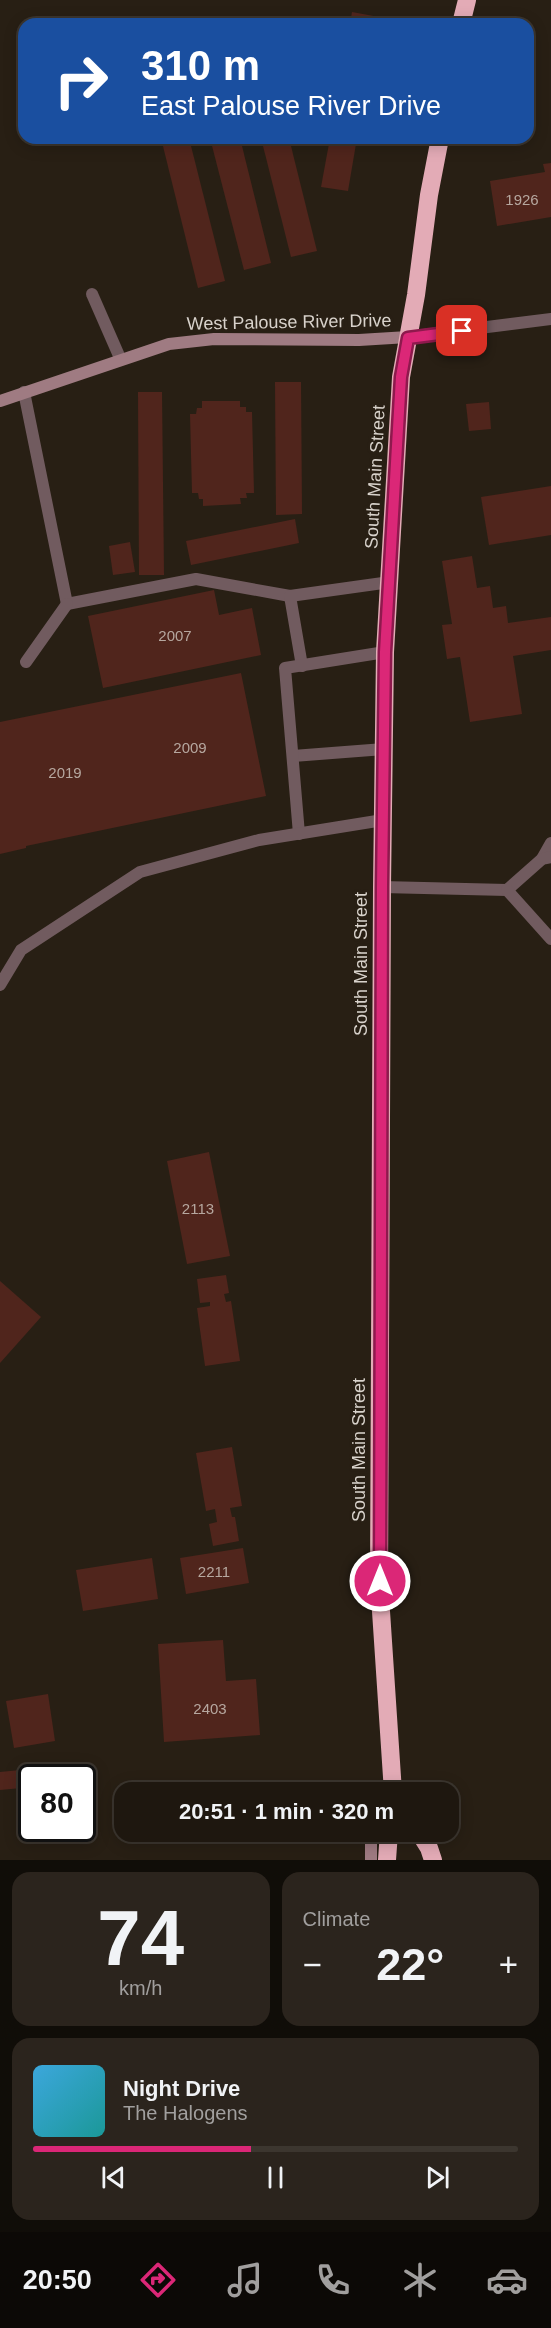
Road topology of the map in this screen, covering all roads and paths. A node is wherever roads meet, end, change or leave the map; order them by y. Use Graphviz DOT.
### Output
graph roads {
  1 [pos="467,0"];
  2 [pos="462,18"];
  3 [pos="439,144"];
  4 [pos="92,294"];
  5 [pos="551,319"];
  6 [pos="408,338"];
  7 [pos="120,358"];
  8 [pos="24,393"];
  9 [pos="0,401"];
  10 [pos="390,582"];
  11 [pos="290,596"];
  12 [pos="67,604"];
  13 [pos="385,652"];
  14 [pos="26,662"];
  15 [pos="302,666"];
  16 [pos="384,749"];
  17 [pos="293,756"];
  18 [pos="383,820"];
  19 [pos="299,834"];
  20 [pos="551,843"];
  21 [pos="547,858"];
  22 [pos="382,887"];
  23 [pos="507,890"];
  24 [pos="551,939"];
  25 [pos="0,985"];
  26 [pos="392,1782"];
  27 [pos="371,1842"];
  28 [pos="388,1842"];
  29 [pos="425,1842"];
  30 [pos="371,1860"];
  31 [pos="387,1860"];
  32 [pos="433,1860"];
  1 -- 2 [label="highway"];
  3 -- 6 [label="highway, South Main Street"];
  4 -- 7 [label="street"];
  5 -- 6 [label="street"];
  6 -- 7 [label="street, West Palouse River Drive"];
  6 -- 10 [label="highway, South Main Street"];
  7 -- 8 [label="street, West Palouse River Drive"];
  8 -- 9 [label="street, West Palouse River Drive"];
  8 -- 12 [label="street"];
  10 -- 11 [label="street"];
  10 -- 13 [label="highway, South Main Street"];
  11 -- 12 [label="street"];
  11 -- 15 [label="street"];
  12 -- 14 [label="street"];
  13 -- 15 [label="street"];
  13 -- 16 [label="highway, South Main Street"];
  15 -- 17 [label="street"];
  16 -- 17 [label="street"];
  16 -- 18 [label="highway, South Main Street"];
  17 -- 19 [label="street"];
  18 -- 19 [label="street"];
  18 -- 22 [label="highway, South Main Street"];
  19 -- 25 [label="street"];
  20 -- 21 [label="street"];
  21 -- 23 [label="street"];
  22 -- 23 [label="street"];
  22 -- 26 [label="highway, South Main Street"];
  23 -- 24 [label="street"];
  27 -- 30 [label="street"];
  28 -- 31 [label="highway"];
  29 -- 32 [label="highway"];
}
